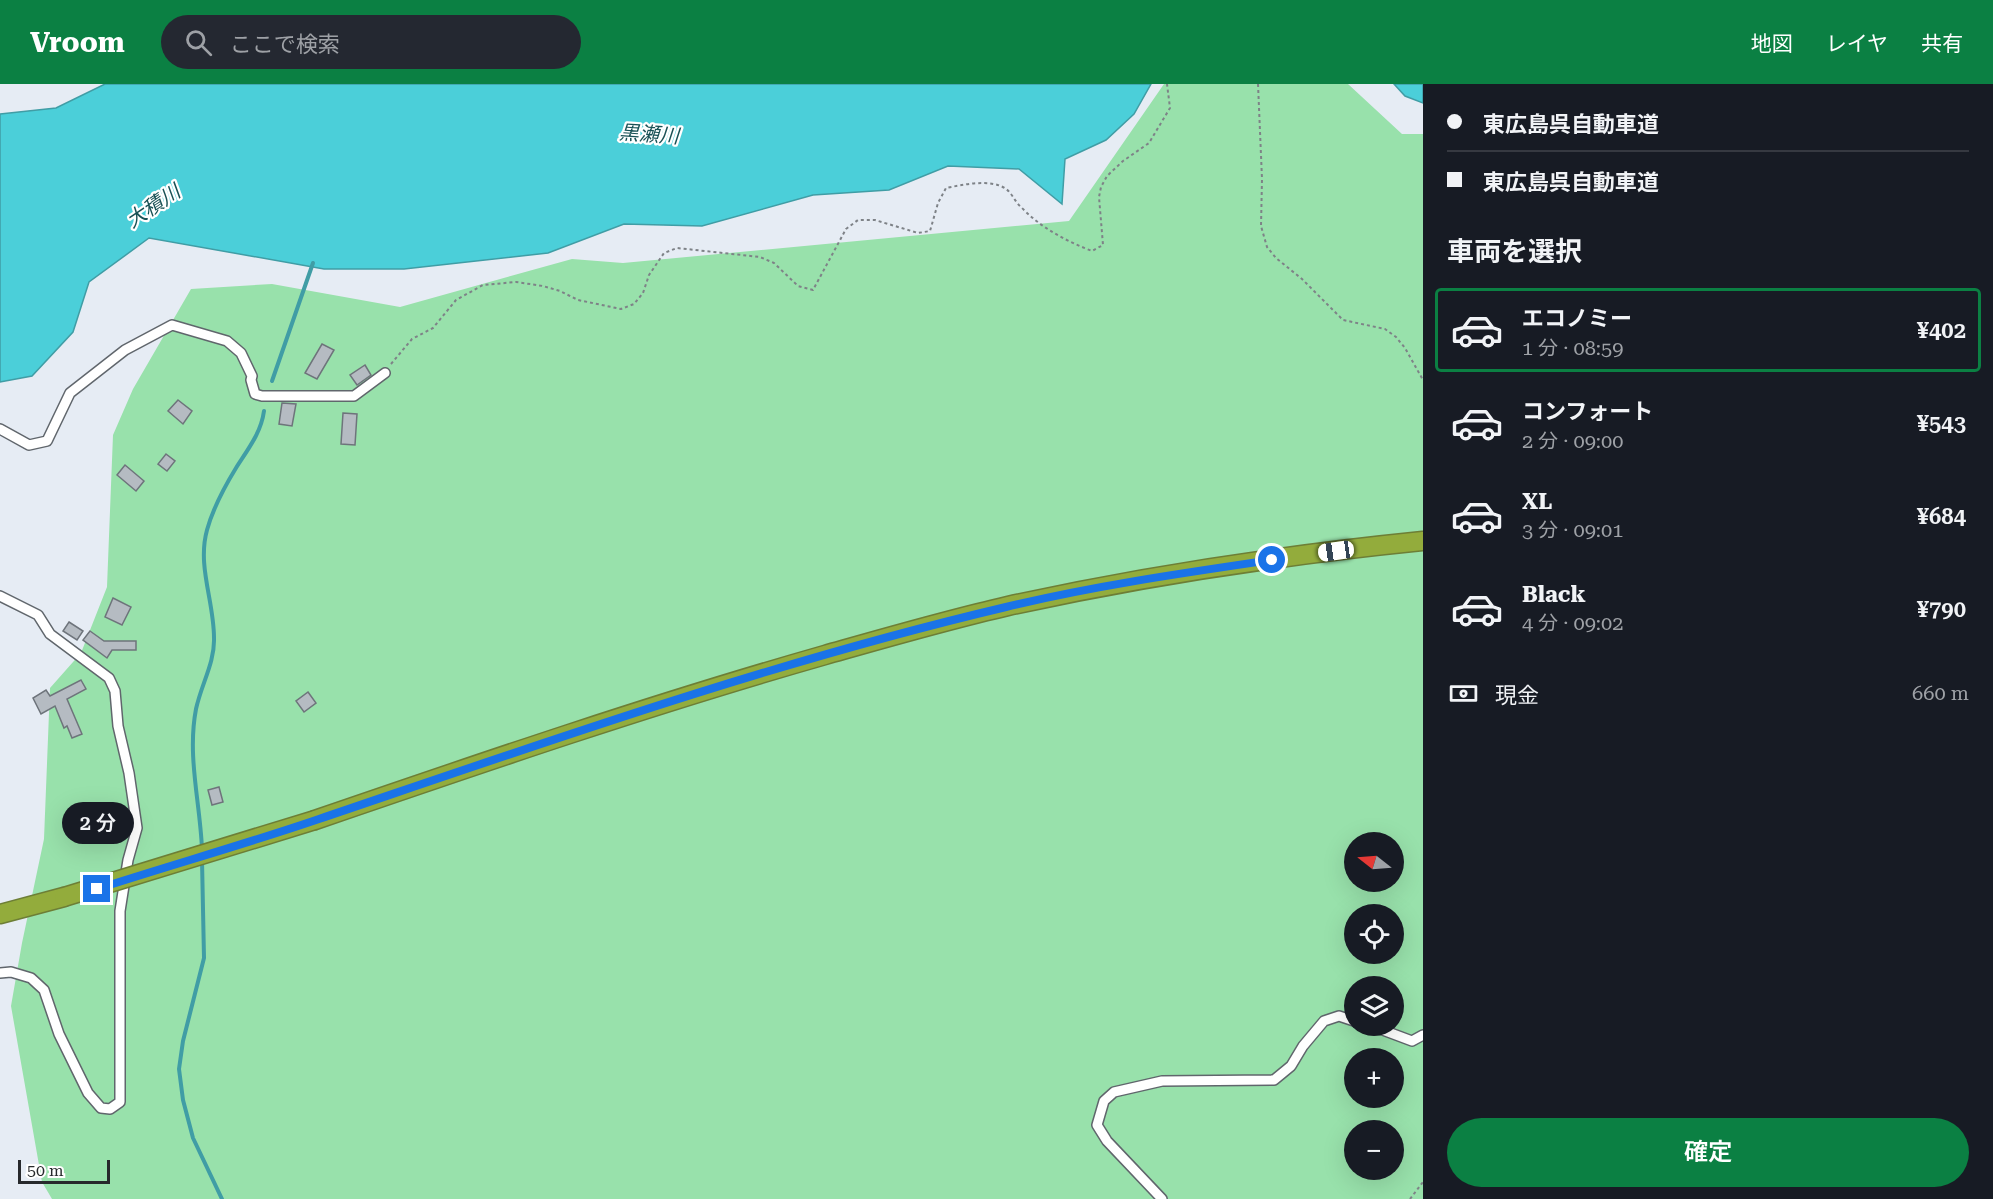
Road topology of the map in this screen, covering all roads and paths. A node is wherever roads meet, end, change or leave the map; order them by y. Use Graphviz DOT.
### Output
graph roads {
  1 [pos="1167,84"];
  2 [pos="1258,84"];
  3 [pos="385,373"];
  4 [pos="1423,380"];
  5 [pos="0,429"];
  6 [pos="1423,541"];
  7 [pos="0,596"];
  8 [pos="0,914"];
  9 [pos="0,973"];
  10 [pos="1344,1018"];
  11 [pos="1423,1035"];
  12 [pos="1399,1036"];
  13 [pos="1423,1182"];
  14 [pos="1162,1199"];
  15 [pos="1410,1199"];
  1 -- 3 [label="path"];
  2 -- 4 [label="path"];
  3 -- 5 [label="street"];
  6 -- 8 [label="highway, bridge"];
  7 -- 9 [label="street"];
  10 -- 14 [label="street"];
  11 -- 12 [label="street"];
  13 -- 15 [label="path"];
}
